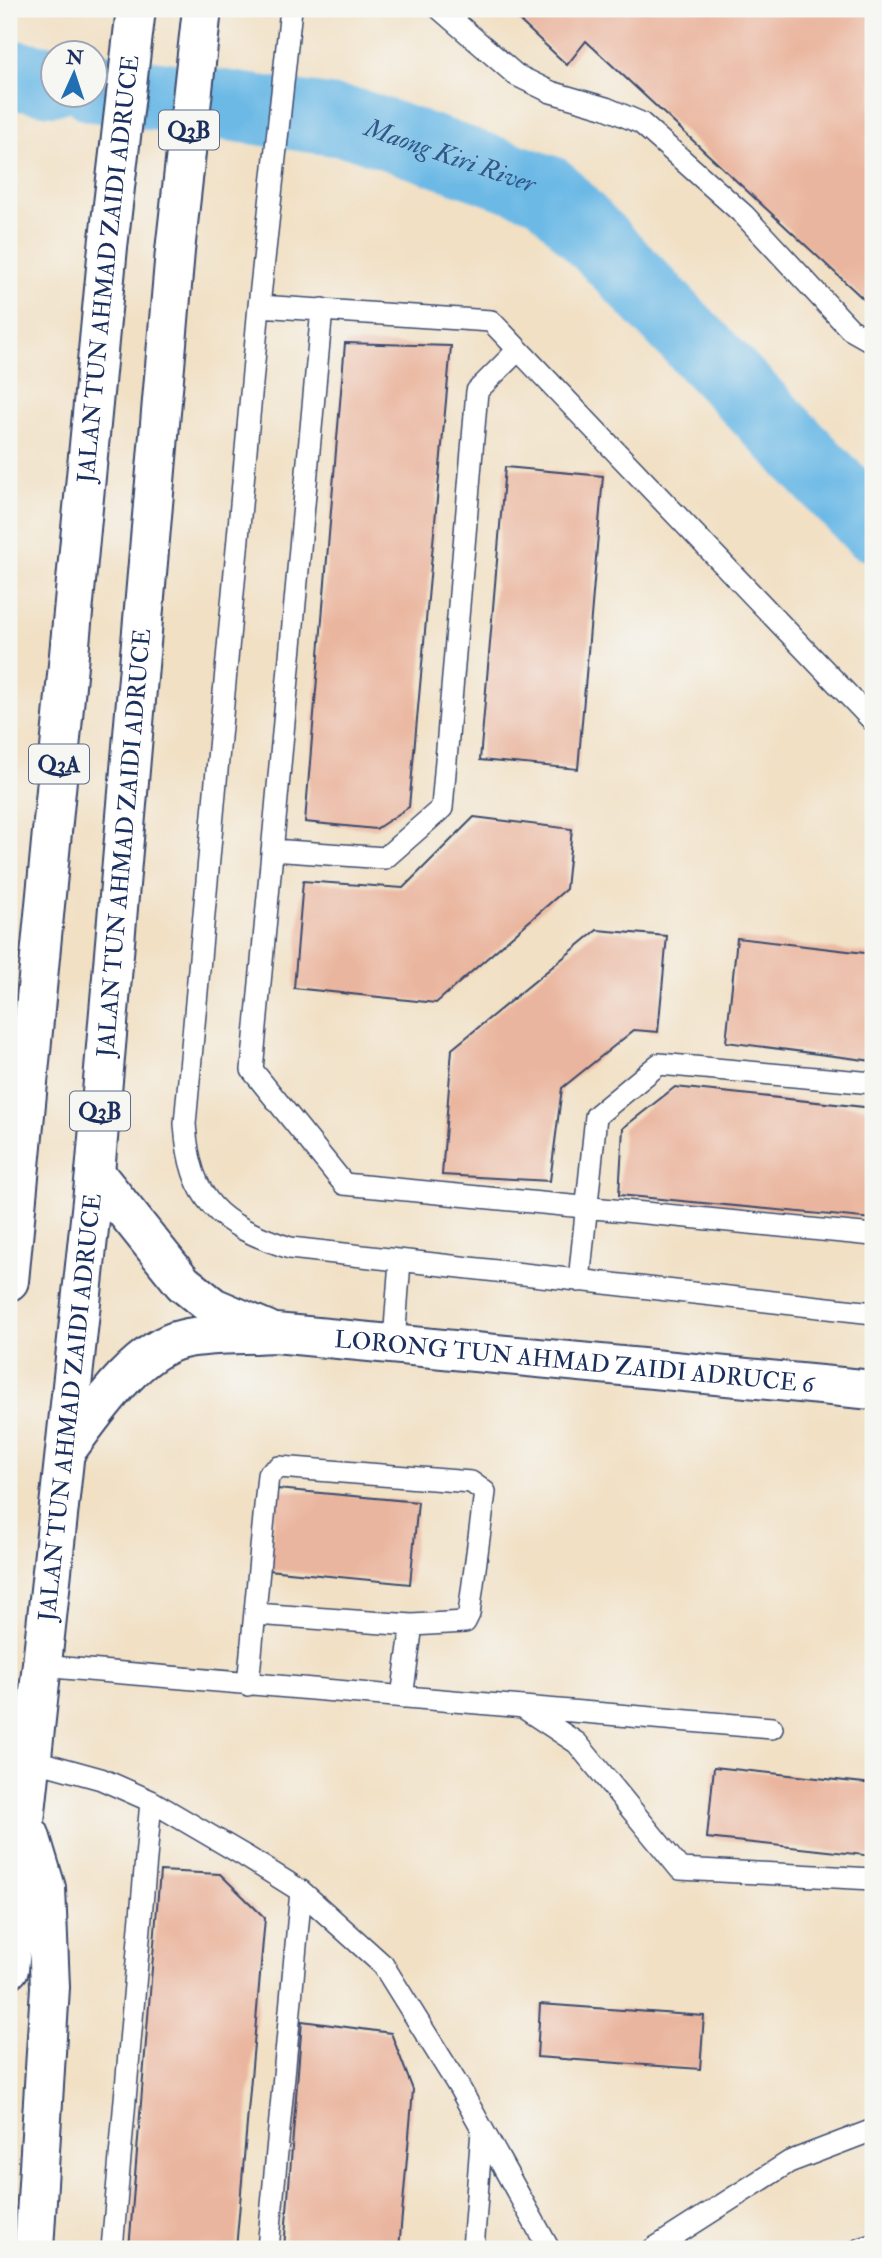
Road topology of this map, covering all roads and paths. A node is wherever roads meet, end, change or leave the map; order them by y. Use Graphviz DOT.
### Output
graph roads {
  1 [pos="136,9"];
  2 [pos="202,9"];
  3 [pos="440,9"];
  4 [pos="290,13"];
  5 [pos="259,306"];
  6 [pos="322,309"];
  7 [pos="873,342"];
  8 [pos="518,351"];
  9 [pos="873,721"];
  10 [pos="272,850"];
  11 [pos="873,1083"];
  12 [pos="95,1173"];
  13 [pos="586,1208"];
  14 [pos="873,1235"];
  15 [pos="400,1261"];
  16 [pos="9,1281"];
  17 [pos="579,1282"];
  18 [pos="873,1313"];
  19 [pos="275,1333"];
  20 [pos="394,1342"];
  21 [pos="873,1390"];
  22 [pos="66,1451"];
  23 [pos="255,1614"];
  24 [pos="412,1625"];
  25 [pos="41,1666"];
  26 [pos="248,1685"];
  27 [pos="402,1697"];
  28 [pos="522,1706"];
  29 [pos="772,1728"];
  30 [pos="32,1760"];
  31 [pos="151,1801"];
  32 [pos="25,1820"];
  33 [pos="873,1879"];
  34 [pos="301,1891"];
  35 [pos="9,1969"];
  36 [pos="482,2130"];
  37 [pos="873,2130"];
  38 [pos="683,2241"];
  39 [pos="873,2245"];
  40 [pos="34,2249"];
  41 [pos="112,2249"];
  42 [pos="268,2249"];
  43 [pos="473,2249"];
  44 [pos="549,2249"];
  45 [pos="653,2249"];
  46 [pos="860,2249"];
  1 -- 16 [label="main road, JALAN TUN AHMAD ZAIDI ADRUCE / Q3A"];
  2 -- 12 [label="main road, JALAN TUN AHMAD ZAIDI ADRUCE / Q3B"];
  3 -- 7 [label="lane"];
  4 -- 5 [label="lane"];
  5 -- 6 [label="lane"];
  5 -- 15 [label="lane"];
  6 -- 8 [label="lane"];
  6 -- 10 [label="lane"];
  8 -- 9 [label="lane"];
  8 -- 10 [label="lane"];
  10 -- 13 [label="lane"];
  11 -- 13 [label="lane"];
  12 -- 19 [label="main road, LORONG TUN AHMAD ZAIDI ADRUCE 6"];
  12 -- 22 [label="main road, JALAN TUN AHMAD ZAIDI ADRUCE / Q3B"];
  13 -- 14 [label="lane"];
  13 -- 17 [label="lane"];
  15 -- 17 [label="lane"];
  15 -- 20 [label="lane"];
  17 -- 18 [label="lane"];
  19 -- 20 [label="main road, LORONG TUN AHMAD ZAIDI ADRUCE 6"];
  19 -- 22 [label="main road, LORONG TUN AHMAD ZAIDI ADRUCE 6"];
  20 -- 21 [label="main road, LORONG TUN AHMAD ZAIDI ADRUCE 6"];
  22 -- 25 [label="main road, JALAN TUN AHMAD ZAIDI ADRUCE / Q3B"];
  23 -- 24 [label="lane"];
  23 -- 24 [label="lane"];
  23 -- 26 [label="lane"];
  24 -- 27 [label="lane"];
  25 -- 26 [label="lane"];
  25 -- 30 [label="main road, JALAN TUN AHMAD ZAIDI ADRUCE / Q3B"];
  26 -- 27 [label="lane"];
  27 -- 28 [label="lane"];
  28 -- 29 [label="lane"];
  28 -- 33 [label="lane"];
  30 -- 31 [label="lane"];
  30 -- 32 [label="main road, JALAN TUN AHMAD ZAIDI ADRUCE / Q3B"];
  31 -- 34 [label="lane"];
  31 -- 41 [label="lane"];
  32 -- 35 [label="main road, JALAN TUN AHMAD ZAIDI ADRUCE / Q3B"];
  32 -- 40 [label="main road"];
  34 -- 36 [label="lane"];
  34 -- 42 [label="lane"];
  36 -- 43 [label="lane"];
  36 -- 44 [label="lane"];
  37 -- 38 [label="lane"];
  38 -- 45 [label="lane"];
  39 -- 46 [label="lane"];
}
